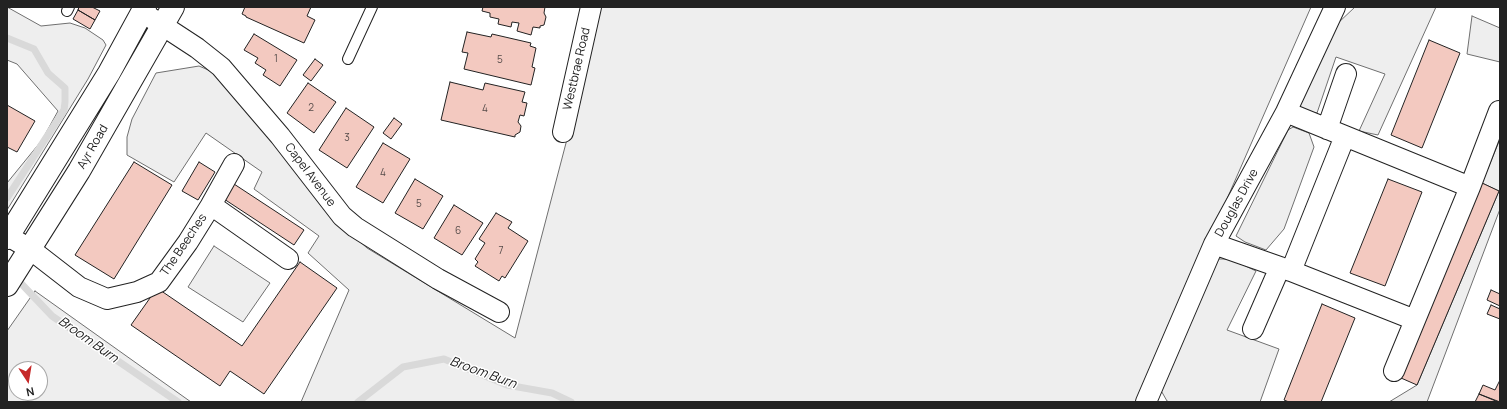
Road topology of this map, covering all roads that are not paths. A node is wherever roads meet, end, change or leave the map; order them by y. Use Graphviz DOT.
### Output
graph roads {
  1 [pos="173,7"];
  2 [pos="372,7"];
  3 [pos="591,7"];
  4 [pos="1335,7"];
  5 [pos="144,10"];
  6 [pos="163,26"];
  7 [pos="348,59"];
  8 [pos="1346,74"];
  9 [pos="1499,111"];
  10 [pos="1286,112"];
  11 [pos="562,132"];
  12 [pos="1336,132"];
  13 [pos="234,164"];
  14 [pos="1470,187"];
  15 [pos="210,205"];
  16 [pos="8,237"];
  17 [pos="1214,244"];
  18 [pos="30,249"];
  19 [pos="288,259"];
  20 [pos="1286,269"];
  21 [pos="7,285"];
  22 [pos="499,312"];
  23 [pos="1415,320"];
  24 [pos="1252,329"];
  25 [pos="1394,371"];
  26 [pos="1146,402"];
  1 -- 6 [label="main road, Ayr Road"];
  2 -- 7 [label="lane"];
  3 -- 11 [label="street, Westbrae Road"];
  4 -- 10 [label="street, Douglas Drive"];
  5 -- 6 [label="street, Capel Avenue"];
  5 -- 16 [label="main road, Ayr Road"];
  6 -- 18 [label="main road, Ayr Road"];
  6 -- 22 [label="street, Capel Avenue"];
  8 -- 12 [label="street"];
  9 -- 14 [label="street"];
  10 -- 12 [label="street"];
  10 -- 17 [label="street, Douglas Drive"];
  12 -- 14 [label="street"];
  12 -- 20 [label="street"];
  13 -- 15 [label="street, The Beeches"];
  14 -- 23 [label="street"];
  15 -- 18 [label="street, The Beeches"];
  15 -- 19 [label="street, The Beeches"];
  16 -- 18 [label="street, The Beeches"];
  17 -- 20 [label="street"];
  17 -- 26 [label="street, Douglas Drive"];
  18 -- 21 [label="main road, Ayr Road"];
  20 -- 23 [label="street"];
  20 -- 24 [label="street"];
  23 -- 25 [label="street"];
}
